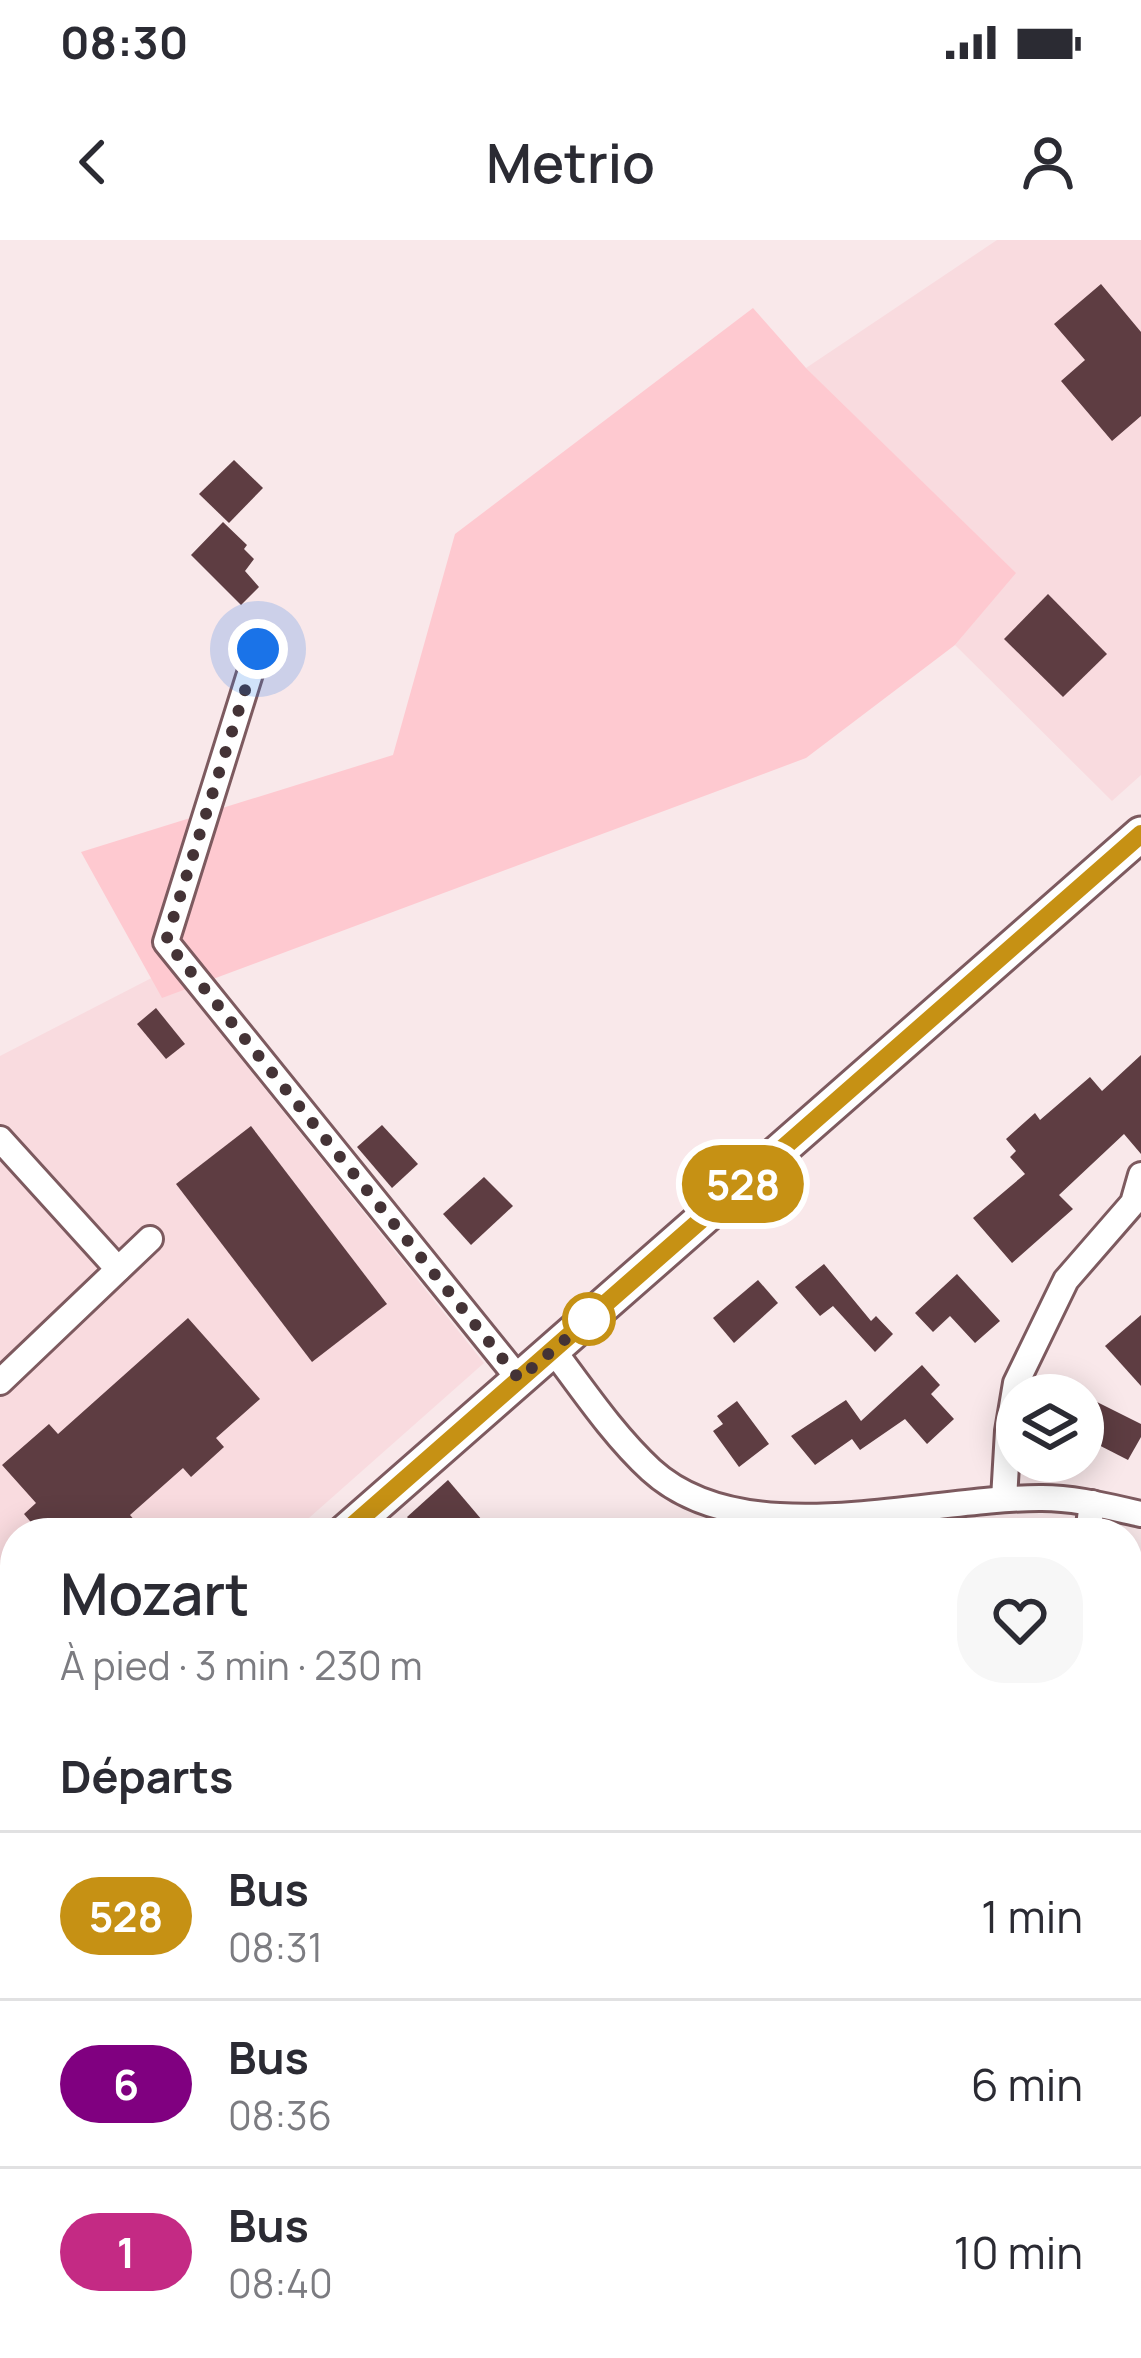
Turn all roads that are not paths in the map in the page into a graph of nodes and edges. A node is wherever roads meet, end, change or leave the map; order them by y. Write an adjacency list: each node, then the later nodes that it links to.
1 (258, 649): 9 (street)
2 (1141, 834): 8 (main road)
3 (0, 1139): 7 (street)
4 (1141, 1174): 5 (street)
5 (1137, 1204): 11 (street)
6 (150, 1239): 7 (street)
7 (118, 1269): 10 (street)
8 (553, 1350): 9 (main road); 15 (street)
9 (519, 1379): 14 (main road)
10 (0, 1382)
11 (1004, 1499): 12 (street); 16 (street)
12 (1092, 1503): 13 (street); 17 (street)
13 (1141, 1514)
14 (361, 1518)
15 (733, 1518)
16 (801, 1518)
17 (1090, 1518)

